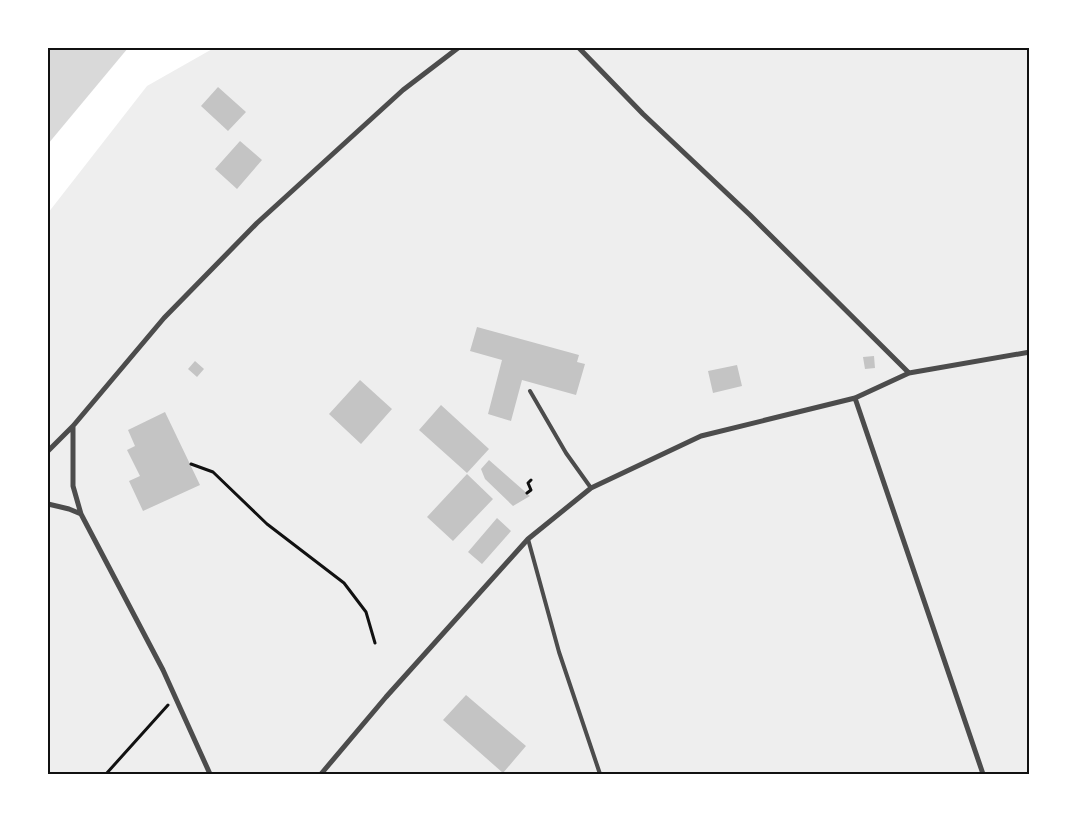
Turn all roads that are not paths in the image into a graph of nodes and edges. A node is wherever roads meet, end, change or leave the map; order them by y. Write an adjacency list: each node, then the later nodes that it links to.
1 (458, 48): 7 (street)
2 (579, 48): 4 (street)
3 (1030, 352): 4 (street)
4 (909, 373): 6 (street)
5 (530, 391): 9 (lane)
6 (855, 398): 9 (street); 16 (street)
7 (73, 426): 8 (street); 11 (street)
8 (48, 451)
9 (591, 488): 12 (street)
10 (48, 504): 11 (street)
11 (81, 514): 13 (street)
12 (528, 539): 14 (street); 15 (lane)
13 (210, 774)
14 (321, 774)
15 (600, 774)
16 (983, 774)

